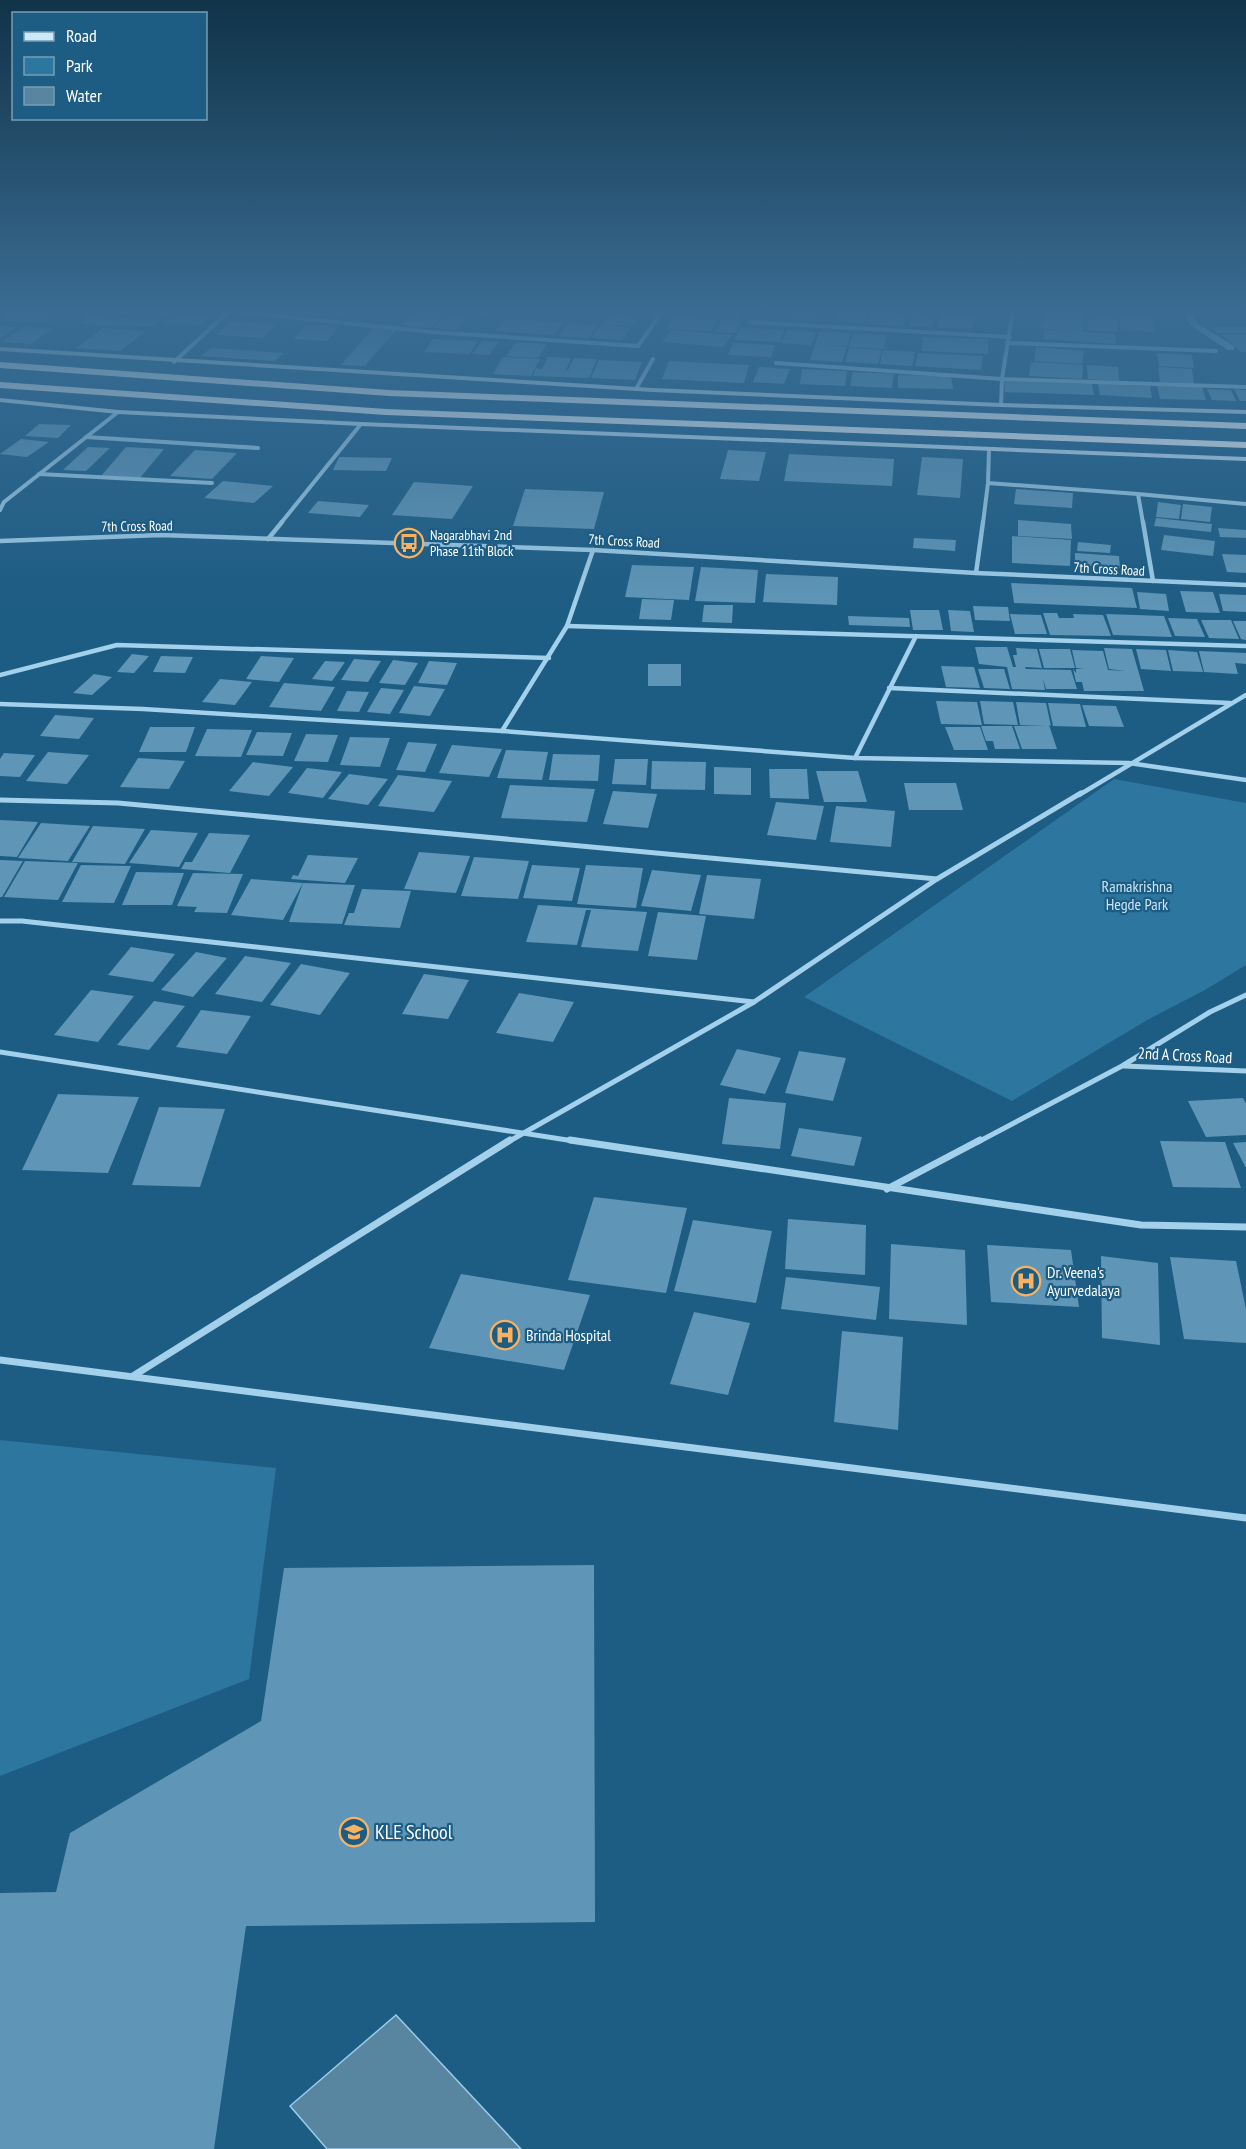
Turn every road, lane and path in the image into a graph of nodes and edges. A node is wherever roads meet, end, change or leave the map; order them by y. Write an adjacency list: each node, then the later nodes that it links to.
1 (93, 409): 5 (street)
2 (345, 409): 10 (highway)
3 (818, 409): 8 (highway)
4 (1151, 409): 6 (street)
5 (118, 412): 7 (street); 9 (street)
6 (1246, 412)
7 (361, 424): 12 (street); 20 (street)
8 (1246, 426)
9 (86, 437): 11 (street); 14 (street)
10 (1246, 445)
11 (258, 448)
12 (989, 449): 13 (street); 16 (street)
13 (1246, 459)
14 (39, 474): 15 (street); 19 (street)
15 (212, 483)
16 (988, 483): 17 (street); 23 (street)
17 (1138, 494): 18 (street); 24 (street)
18 (1246, 504)
19 (0, 510)
20 (268, 539): 21 (street, 7th Cross Road); 22 (street, 7th Cross Road)
21 (0, 541)
22 (593, 550): 23 (street, 7th Cross Road); 26 (street)
23 (976, 573): 24 (street, 7th Cross Road)
24 (1153, 581): 25 (street, 7th Cross Road)
25 (1246, 585)
26 (567, 626): 27 (street); 29 (street)
27 (916, 636): 28 (street); 31 (street)
28 (1246, 646)
29 (549, 658): 30 (street); 35 (street)
30 (0, 675)
31 (889, 688): 33 (street); 36 (street)
32 (1246, 695): 33 (street)
33 (1232, 703): 37 (street)
34 (0, 704): 35 (street)
35 (502, 731): 36 (street)
36 (855, 758): 37 (street)
37 (1129, 764): 38 (street); 40 (street)
38 (1246, 780)
39 (0, 800): 40 (street)
40 (937, 879): 43 (street)
41 (0, 921): 43 (street)
42 (1246, 995): 45 (street)
43 (754, 1002): 47 (street)
44 (0, 1052): 47 (street)
45 (1122, 1066): 46 (street, 2nd A Cross Road); 48 (street)
46 (1246, 1071)
47 (525, 1131): 48 (street); 51 (street)
48 (886, 1189): 49 (street)
49 (1246, 1227)
50 (0, 1360): 51 (street)
51 (133, 1376): 52 (street)
52 (1246, 1518)

